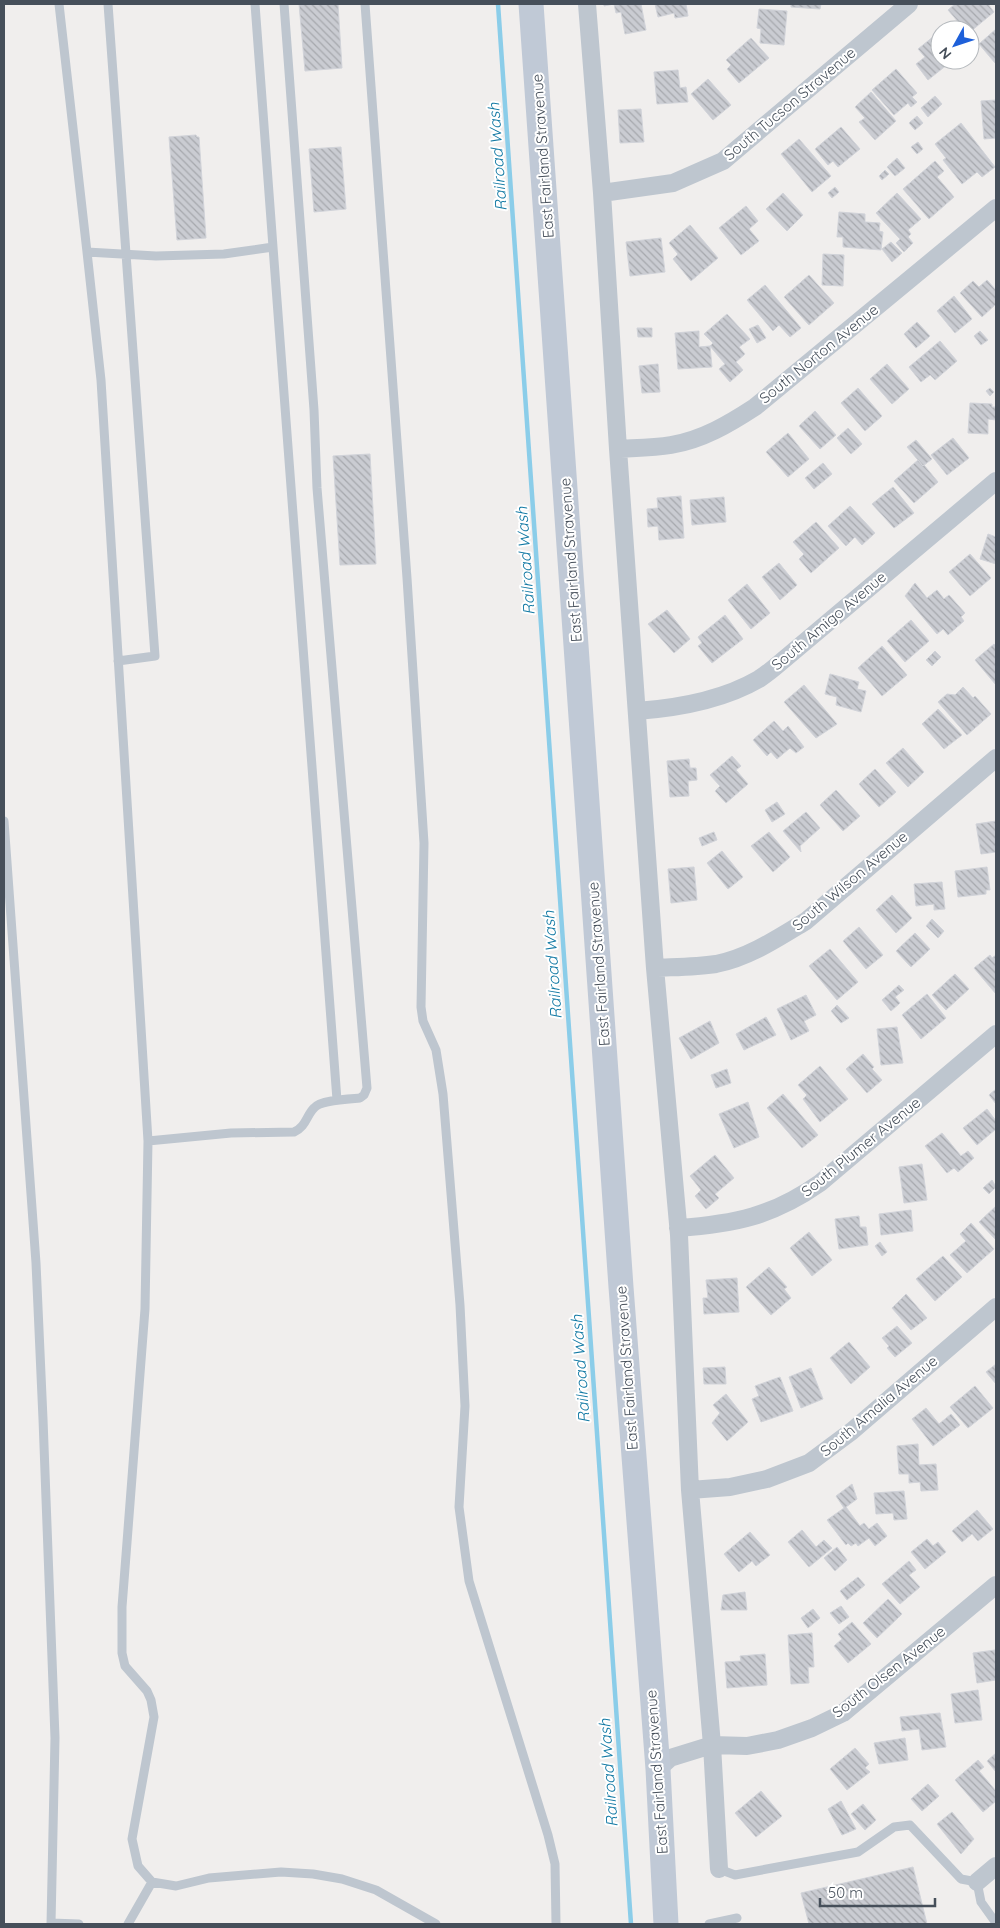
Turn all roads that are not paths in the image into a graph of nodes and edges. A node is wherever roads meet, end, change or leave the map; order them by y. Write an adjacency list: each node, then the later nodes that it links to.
1 (59, 4): 12 (lane)
2 (108, 4): 13 (lane)
3 (255, 4): 11 (lane)
4 (284, 4): 22 (lane)
5 (365, 4): 40 (lane)
6 (532, 4): 29 (street, East Fairland Stravenue)
7 (587, 4): 9 (street)
8 (909, 4): 9 (street, South Tucson Stravenue)
9 (602, 192): 14 (street)
10 (996, 208): 14 (street, South Norton Avenue)
11 (273, 247): 13 (lane); 22 (lane)
12 (87, 252): 13 (lane); 16 (lane)
13 (126, 254): 16 (lane)
14 (618, 449): 17 (street)
15 (996, 481): 17 (street, South Amigo Avenue)
16 (118, 660): 23 (lane)
17 (636, 711): 20 (street)
18 (996, 758): 20 (street, South Wilson Avenue)
19 (4, 821): 36 (lane)
20 (655, 968): 24 (street)
21 (996, 1034): 24 (street, South Plumer Avenue)
22 (337, 1100): 23 (lane)
23 (148, 1141): 32 (lane)
24 (678, 1228): 26 (street)
25 (996, 1307): 26 (street, South Amalia Avenue)
26 (690, 1490): 28 (street)
27 (996, 1585): 28 (street, South Olsen Avenue)
28 (712, 1745): 29 (street, South Olsen Avenue); 31 (street)
29 (658, 1769): 41 (street, East Fairland Stravenue)
30 (996, 1866): 33 (street)
31 (719, 1869): 33 (lane)
32 (152, 1882): 38 (lane); 39 (lane)
33 (977, 1882): 35 (lane)
34 (737, 1918): 42 (lane)
35 (996, 1923)
36 (51, 1924): 37 (lane)
37 (79, 1924)
38 (128, 1924)
39 (436, 1924)
40 (556, 1924)
41 (666, 1924)
42 (709, 1924)

